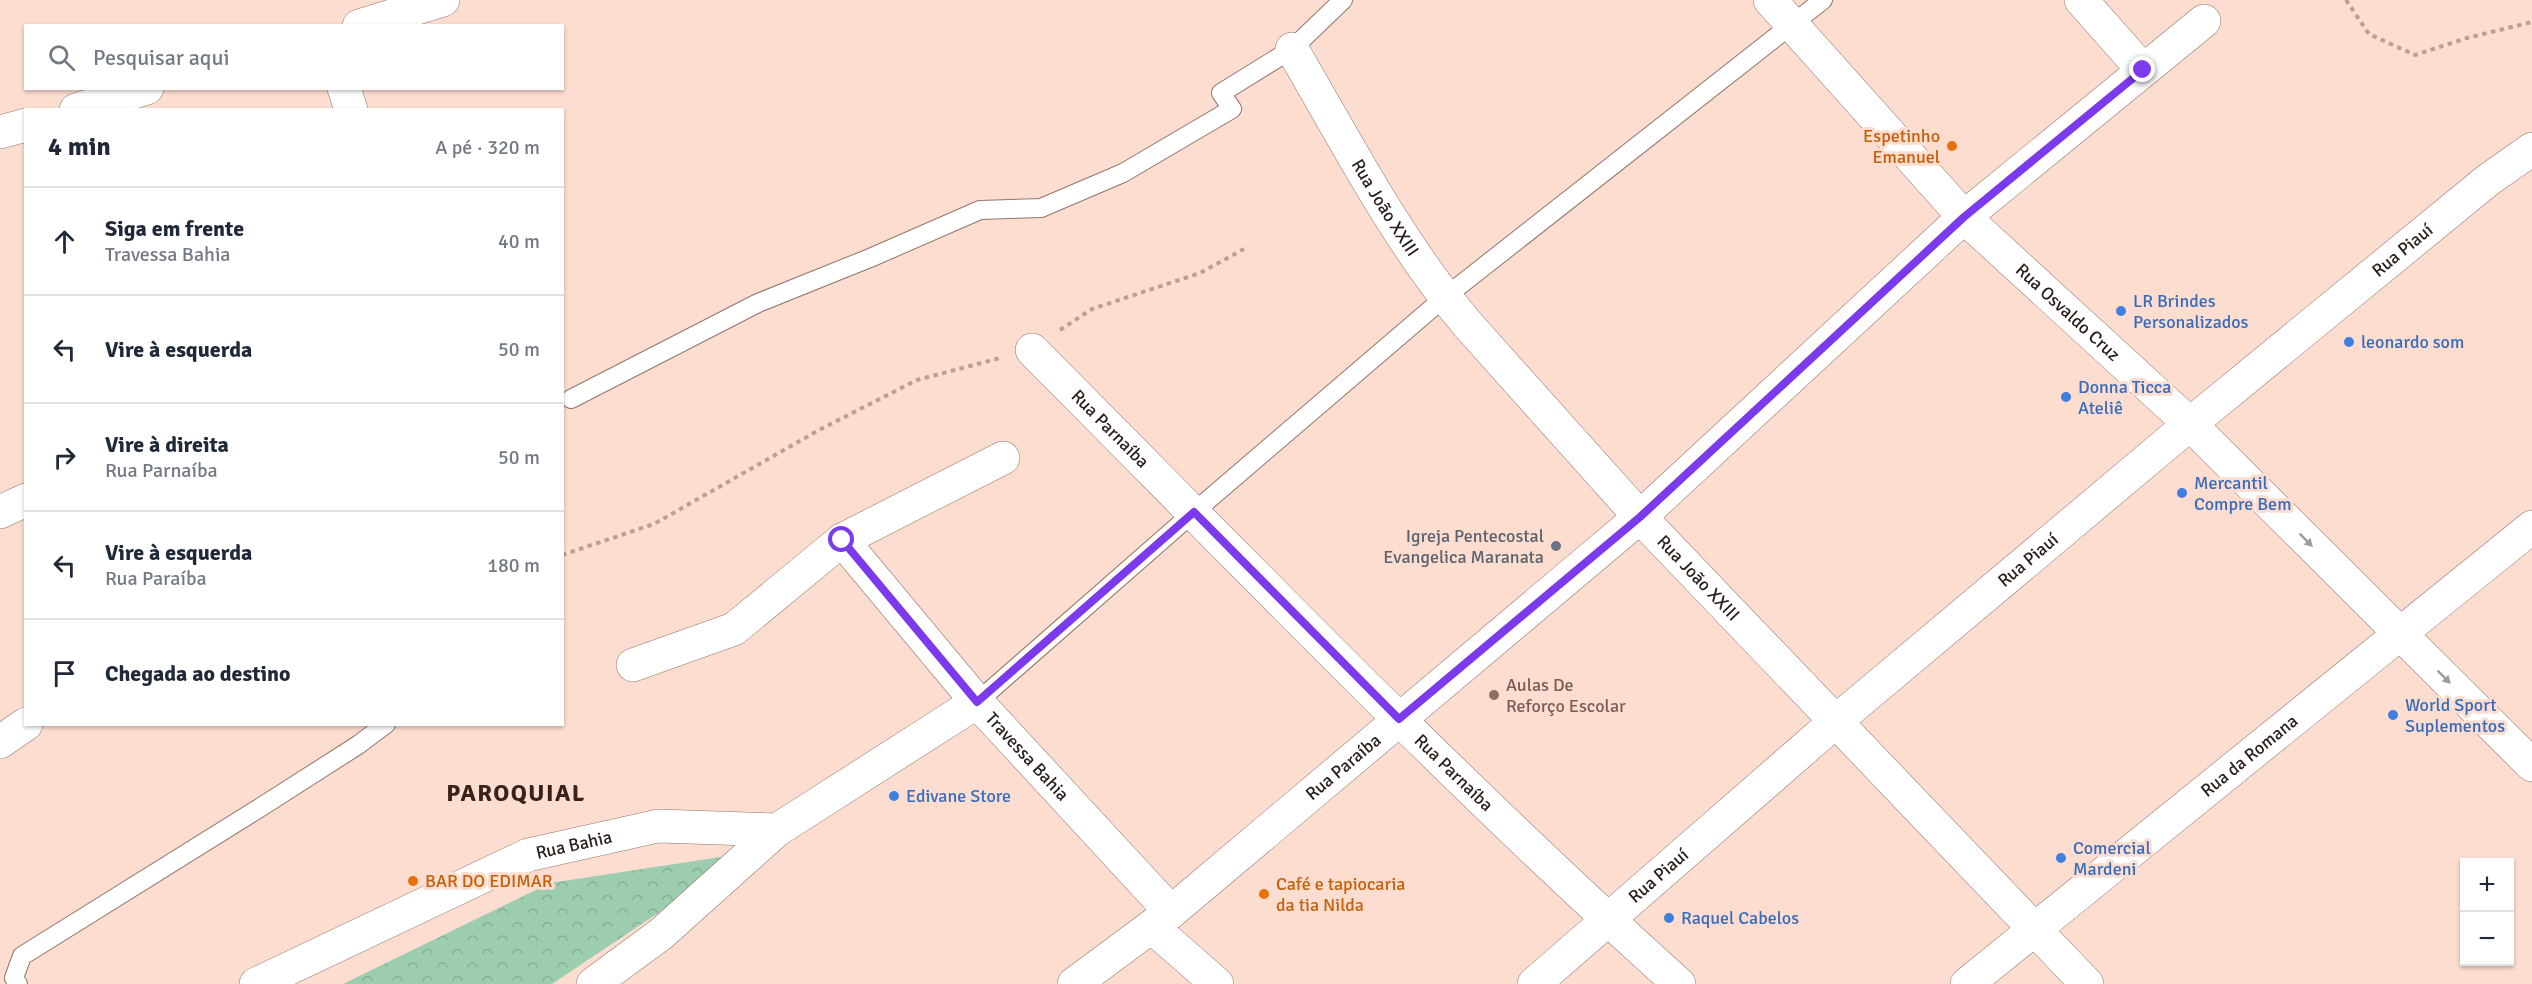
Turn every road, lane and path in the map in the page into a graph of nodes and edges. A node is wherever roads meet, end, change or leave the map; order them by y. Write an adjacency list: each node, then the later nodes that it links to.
1 (443, 0): 9 (street)
2 (1343, 0): 11 (lane)
3 (1770, 0): 10 (street, Rua Osvaldo Cruz)
4 (1823, 0): 10 (lane)
5 (2081, 0): 12 (street)
6 (2346, 0): 8 (path)
7 (2204, 21): 12 (street, Rua Paraíba)
8 (2532, 22)
9 (365, 24)
10 (1793, 25): 20 (street, Rua Osvaldo Cruz); 22 (lane)
11 (1292, 50): 22 (street, Rua João XXIII); 24 (lane)
12 (2143, 70): 20 (street, Rua Paraíba)
13 (141, 90): 15 (street)
14 (345, 90): 16 (street)
15 (82, 108)
16 (350, 108)
17 (24, 125): 18 (street)
18 (0, 132)
19 (2532, 148): 25 (street, Rua Piauí)
20 (1964, 217): 25 (street, Rua Osvaldo Cruz); 30 (street, Rua Paraíba)
21 (1244, 249): 23 (path)
22 (1445, 297): 29 (lane); 30 (street, Rua João XXIII)
23 (1032, 350): 29 (street, Rua Parnaíba); 33 (path)
24 (571, 399)
25 (2190, 424): 34 (street, Rua Osvaldo Cruz, one-way to 34); 38 (street, Rua Piauí)
26 (1003, 458): 32 (street)
27 (24, 501): 28 (street)
28 (0, 512)
29 (1194, 512): 36 (lane); 37 (street, Rua Parnaíba)
30 (1640, 517): 37 (street, Rua Paraíba); 38 (street, Rua João XXIII)
31 (2532, 527): 34 (street, Rua da Romana)
32 (842, 540): 35 (street); 36 (street, Travessa Bahia)
33 (564, 554)
34 (2401, 634): 42 (street, Rua Osvaldo Cruz, one-way to 42); 46 (street, Rua da Romana)
35 (633, 665)
36 (977, 702): 43 (street); 44 (street, Travessa Bahia)
37 (1399, 719): 44 (street, Rua Paraíba); 45 (street, Rua Parnaíba)
38 (1835, 722): 45 (street, Rua Piauí); 46 (street, Rua João XXIII)
39 (24, 724): 41 (street)
40 (383, 726): 47 (lane)
41 (0, 742)
42 (2532, 765)
43 (777, 830): 48 (street, Rua Bahia); 49 (street)
44 (1161, 919): 50 (street, Rua Paraíba); 51 (street, Travessa Bahia)
45 (1608, 920): 52 (street, Rua Piauí); 53 (street, Rua Parnaíba)
46 (2035, 930): 54 (street, Rua da Romana); 55 (street, Rua João XXIII)
47 (18, 984)
48 (256, 984)
49 (593, 984)
50 (1074, 984)
51 (1216, 984)
52 (1534, 984)
53 (1679, 984)
54 (1967, 984)
55 (2087, 984)

